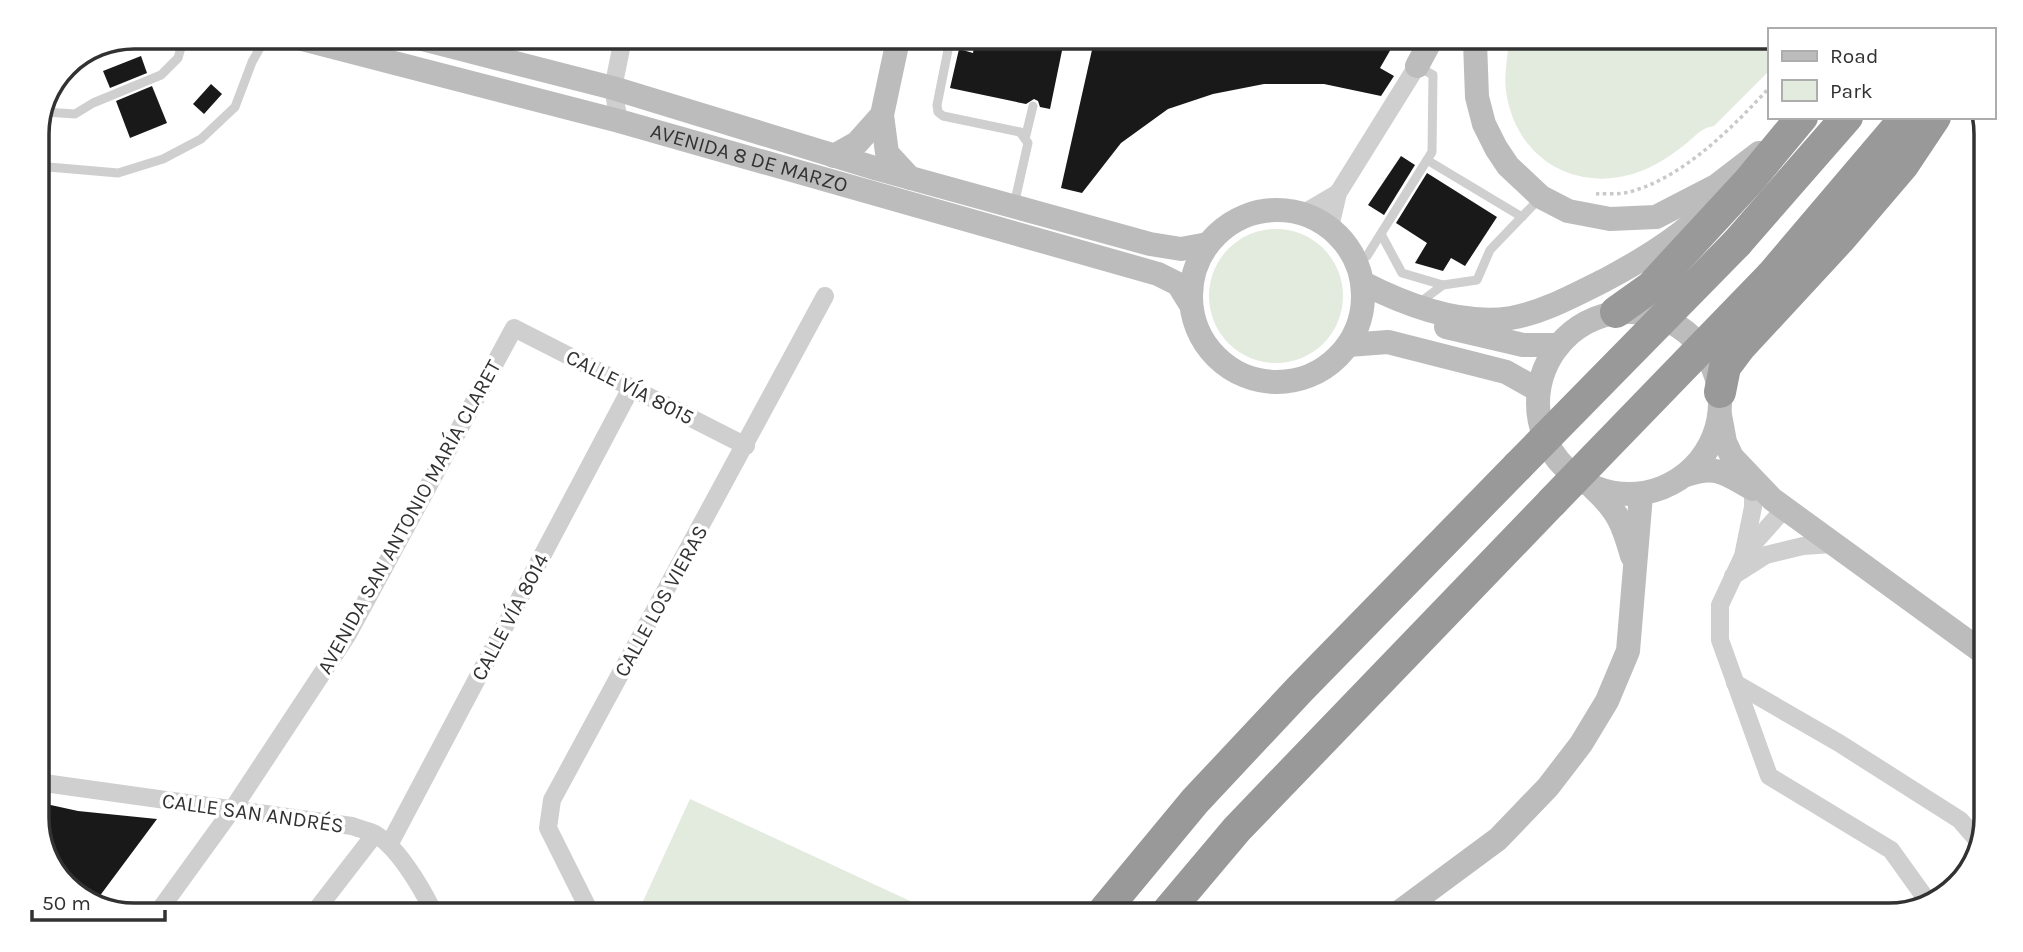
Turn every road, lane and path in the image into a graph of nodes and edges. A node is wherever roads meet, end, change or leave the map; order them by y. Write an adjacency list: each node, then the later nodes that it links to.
1 (181, 49): 14 (lane)
2 (259, 49): 26 (lane)
3 (340, 49): 21 (street, AVENIDA 8 DE MARZO)
4 (461, 49): 11 (street, AVENIDA 8 DE MARZO)
5 (621, 49): 11 (street)
6 (896, 49): 15 (street)
7 (948, 49): 22 (lane)
8 (1426, 49): 10 (street)
9 (1475, 49): 30 (street)
10 (1417, 65): 25 (lane); 28 (street)
11 (613, 88): 21 (street); 24 (street, AVENIDA 8 DE MARZO)
12 (1768, 89): 29 (path)
13 (1033, 106): 22 (lane)
14 (52, 113)
15 (882, 115): 24 (street); 27 (street)
16 (1788, 119): 23 (street)
17 (1800, 119): 42 (highway)
18 (1845, 119): 69 (highway, bridge)
19 (1904, 119): 70 (highway, bridge)
20 (1934, 119): 48 (highway)
21 (619, 121): 40 (street, AVENIDA 8 DE MARZO)
22 (1026, 139): 31 (lane)
23 (1759, 153): 30 (street); 41 (street)
24 (834, 156): 27 (street, AVENIDA 8 DE MARZO)
25 (1427, 160): 33 (lane); 35 (lane)
26 (49, 167)
27 (910, 178): 31 (street, AVENIDA 8 DE MARZO)
28 (1338, 193): 32 (street); 34 (street)
29 (1591, 194)
30 (1541, 197): 33 (lane)
31 (1014, 206): 36 (street, AVENIDA 8 DE MARZO)
32 (1304, 213): 34 (street); 36 (street)
33 (1522, 217): 38 (lane)
34 (1331, 227): 37 (street)
35 (1381, 234): 37 (lane); 38 (lane)
36 (1208, 244): 40 (street)
37 (1361, 279): 41 (street); 44 (street); 45 (street)
38 (1443, 285): 41 (lane)
39 (825, 296): 49 (street, CALLE LOS VIERAS)
40 (1191, 305): 44 (street)
41 (1414, 306)
42 (1616, 313): 45 (street); 48 (street)
43 (513, 328): 46 (street, CALLE VÍA 8015); 61 (street, AVENIDA SAN ANTONIO MARÍA CLARET)
44 (1348, 345): 47 (street)
45 (1559, 345): 47 (street)
46 (631, 388): 49 (street, CALLE VÍA 8015); 63 (street, CALLE VÍA 8014)
47 (1538, 390): 51 (street)
48 (1720, 404): 50 (street); 53 (street)
49 (746, 446): 68 (street, CALLE LOS VIERAS)
50 (1686, 475): 52 (street); 53 (street)
51 (1593, 488): 52 (street); 56 (street)
52 (1641, 495): 56 (street)
53 (1770, 498): 54 (street); 55 (street); 55 (street)
54 (1833, 544): 57 (street); 58 (street)
55 (1742, 556): 57 (street)
56 (1634, 564): 71 (street)
57 (1733, 576): 59 (street)
58 (1974, 647)
59 (1735, 683): 62 (street); 64 (street)
60 (49, 784): 61 (street, CALLE SAN ANDRÉS)
61 (232, 810): 63 (street, CALLE SAN ANDRÉS); 65 (street, AVENIDA SAN ANTONIO MARÍA CLARET)
62 (1972, 834)
63 (382, 840): 66 (street, CALLE VÍA 8014); 67 (street)
64 (1923, 895)
65 (165, 903)
66 (323, 903)
67 (429, 903)
68 (586, 903)
69 (1110, 903)
70 (1175, 903)
71 (1412, 903)

